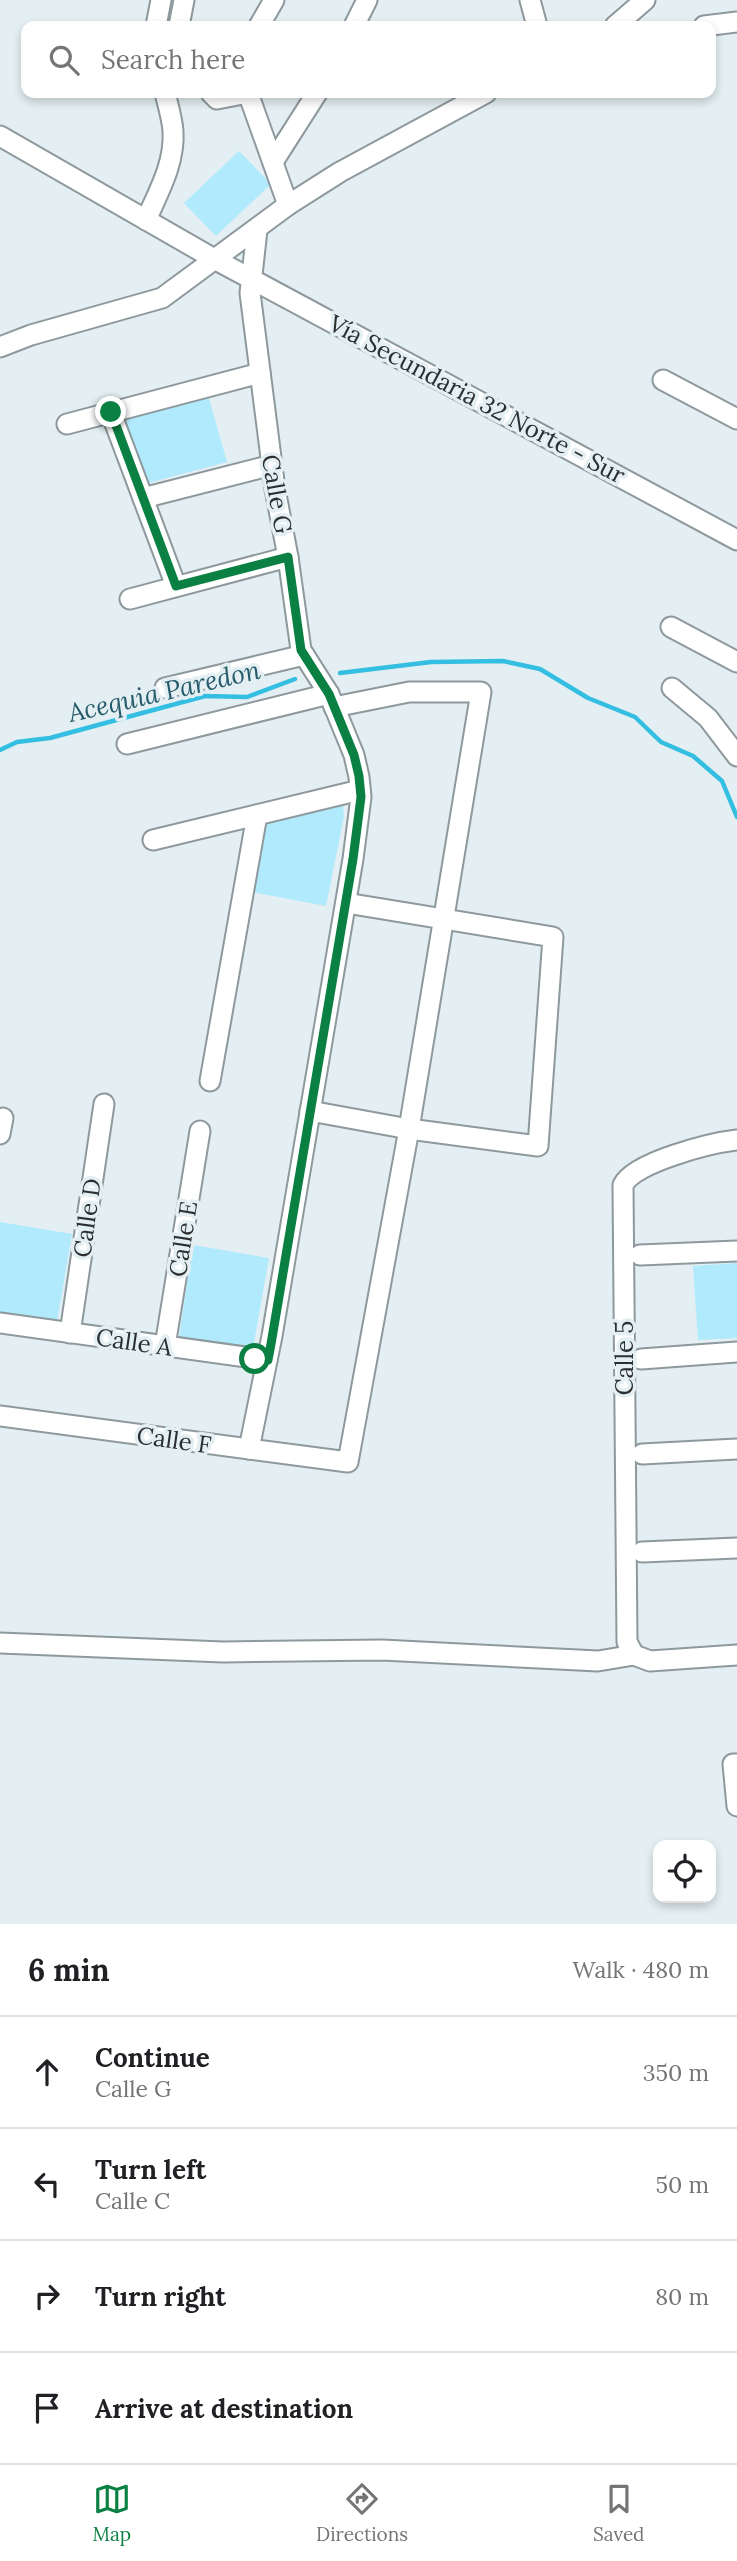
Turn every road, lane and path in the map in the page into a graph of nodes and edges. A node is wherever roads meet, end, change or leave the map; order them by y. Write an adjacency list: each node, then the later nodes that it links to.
1 (161, 0): 7 (street)
2 (184, 0): 8 (street)
3 (274, 0): 9 (street)
4 (367, 0): 10 (street)
5 (530, 0): 11 (street)
6 (645, 0): 12 (street)
7 (157, 21)
8 (180, 21)
9 (262, 21)
10 (356, 21)
11 (536, 21)
12 (621, 21)
13 (737, 22): 14 (street)
14 (716, 25)
15 (166, 98): 22 (street)
16 (250, 98): 20 (street)
17 (314, 98): 20 (street)
18 (477, 98): 21 (street)
19 (0, 136): 22 (street, Vía Secundaria 32 Norte - Sur)
20 (273, 162): 21 (street)
21 (288, 205): 23 (street)
22 (146, 220): 24 (street, Vía Secundaria 32 Norte - Sur)
23 (257, 230): 24 (street); 25 (street, Calle G)
24 (216, 260): 25 (street, Vía Secundaria 32 Norte - Sur); 26 (street)
25 (251, 278): 27 (street, Calle G); 34 (street, Vía Secundaria 32 Norte - Sur)
26 (0, 347)
27 (260, 373): 29 (street); 32 (street, Calle G)
28 (663, 380): 30 (street)
29 (111, 412): 31 (street); 33 (street)
30 (737, 419)
31 (67, 424)
32 (272, 465): 33 (street); 35 (street, Calle G)
33 (143, 498): 36 (street)
34 (737, 540)
35 (288, 557): 36 (street); 39 (street, Calle G)
36 (176, 586): 37 (street)
37 (130, 599)
38 (671, 627): 40 (street)
39 (304, 655): 41 (street); 43 (street, Calle G)
40 (737, 662)
41 (165, 688)
42 (672, 688): 45 (street)
43 (332, 700): 44 (street); 46 (street, Calle G); 50 (street)
44 (127, 744)
45 (737, 756)
46 (360, 790): 47 (street); 49 (street, Calle G)
47 (257, 815): 48 (street); 51 (street)
48 (153, 840)
49 (346, 903): 50 (street); 53 (street, Calle G)
50 (442, 919): 54 (street); 54 (street)
51 (210, 1081)
52 (104, 1104): 60 (street, Calle D)
53 (310, 1111): 54 (street); 64 (street, Calle G)
54 (410, 1129): 66 (street, Calle F)
55 (200, 1131): 61 (street, Calle E)
56 (737, 1140): 72 (street, Calle 5)
57 (737, 1251): 58 (street)
58 (640, 1255)
59 (0, 1323): 60 (street, Calle A)
60 (70, 1333): 61 (street, Calle A)
61 (165, 1346): 64 (street, Calle A)
62 (737, 1352): 63 (street)
63 (641, 1359)
64 (268, 1360): 66 (street, Calle G)
65 (0, 1416): 66 (street, Calle F)
66 (249, 1449)
67 (737, 1449): 68 (street)
68 (642, 1454)
69 (737, 1548): 70 (street)
70 (642, 1552)
71 (0, 1643): 72 (street)
72 (634, 1655): 73 (street)
73 (737, 1655)
74 (737, 1764): 75 (street)
75 (737, 1806)

